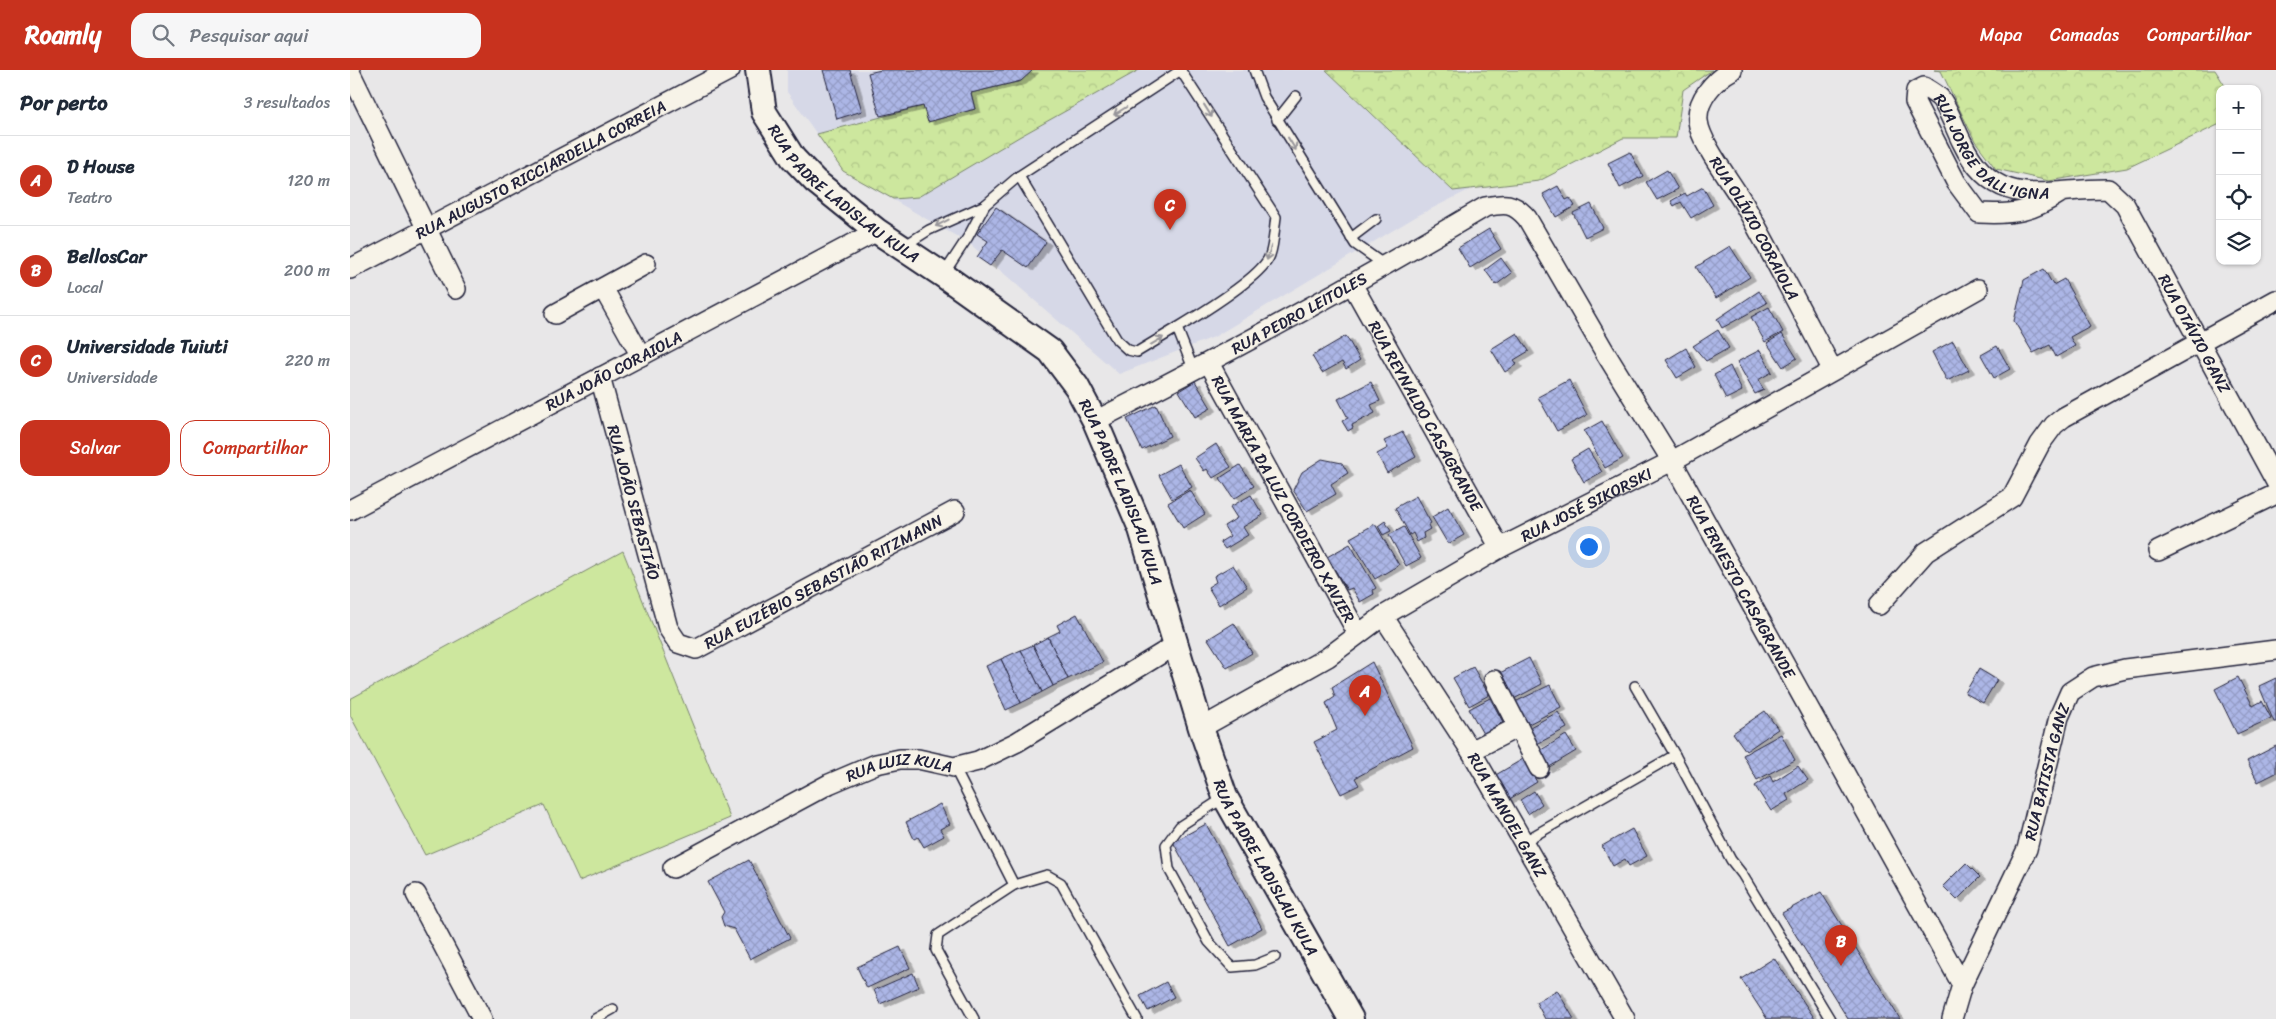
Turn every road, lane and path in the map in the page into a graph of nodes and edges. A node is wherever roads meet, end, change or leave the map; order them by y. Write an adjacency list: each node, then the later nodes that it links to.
1 (730, 70): 15 (street, RUA AUGUSTO RICCIARDELLA CORREIA)
2 (758, 70): 16 (street, RUA PADRE LADISLAU KULA)
3 (1181, 70): 9 (lane, one-way to 9); 29 (lane, one-way to 29)
4 (1254, 70): 8 (lane)
5 (1732, 70): 33 (street, RUA OLÍVIO CORAIOLA)
6 (350, 72): 15 (street)
7 (1296, 96): 8 (lane)
8 (1277, 120): 17 (lane, one-way to 17)
9 (1018, 176): 12 (lane); 29 (lane, one-way to 29)
10 (2108, 189): 11 (street, RUA JORGE DALL'IGNA); 30 (street, RUA OTÁVIO GANZ)
11 (2060, 193): 11 (street, RUA JORGE DALL'IGNA)
12 (985, 204): 18 (lane, one-way to 18); 22 (lane)
13 (1502, 204): 20 (street, RUA PEDRO LEITOLES); 36 (street, RUA ERNESTO CASAGRANDE)
14 (1376, 219): 17 (lane)
15 (426, 230): 21 (street, RUA AUGUSTO RICCIARDELLA CORREIA); 25 (street)
16 (877, 231): 18 (street, RUA PADRE LADISLAU KULA); 31 (street, RUA JOÃO CORAIOLA)
17 (1352, 238): 20 (lane)
18 (902, 248): 22 (street, RUA PADRE LADISLAU KULA)
19 (646, 264): 24 (street)
20 (1386, 266): 23 (street, RUA PEDRO LEITOLES)
21 (350, 269)
22 (943, 275): 35 (street, RUA PADRE LADISLAU KULA)
23 (1352, 284): 32 (street, RUA PEDRO LEITOLES); 41 (street, RUA REYNALDO CASAGRANDE)
24 (603, 288): 28 (street); 31 (street)
25 (456, 289)
26 (1978, 289): 33 (street, RUA JOSÉ SIKORSKI)
27 (2276, 300): 30 (street)
28 (555, 314)
29 (1177, 328): 32 (lane)
30 (2201, 342): 37 (street, RUA OTÁVIO GANZ); 43 (street)
31 (640, 356): 34 (street, RUA JOÃO CORAIOLA)
32 (1202, 367): 35 (street, RUA PEDRO LEITOLES); 46 (street, RUA MARIA DA LUZ CORDEIRO XAVIER)
33 (1832, 369): 36 (street, RUA JOSÉ SIKORSKI)
34 (600, 377): 39 (street, RUA JOÃO CORAIOLA); 45 (street, RUA JOÃO SEBASTIÃO)
35 (1095, 421): 47 (street, RUA PADRE LADISLAU KULA)
36 (1672, 461): 41 (street, RUA JOSÉ SIKORSKI); 63 (street, RUA ERNESTO CASAGRANDE)
37 (2276, 482)
38 (2276, 494): 42 (street)
39 (350, 510)
40 (955, 511): 45 (street, RUA EUZÉBIO SEBASTIÃO RITZMANN)
41 (1500, 548): 44 (street, RUA JOSÉ SIKORSKI)
42 (2158, 551)
43 (1878, 604)
44 (1383, 616): 46 (street, RUA JOSÉ SIKORSKI); 53 (street, RUA MANOEL GANZ)
45 (668, 628)
46 (1358, 634): 52 (street, RUA JOSÉ SIKORSKI)
47 (1177, 644): 52 (street, RUA PADRE LADISLAU KULA); 55 (street, RUA LUIZ KULA)
48 (2276, 650): 63 (street, RUA BATISTA GANZ)
49 (1494, 680): 51 (street)
50 (1635, 686): 54 (lane)
51 (1518, 727): 53 (street); 56 (street)
52 (1201, 728): 57 (street, RUA PADRE LADISLAU KULA)
53 (1471, 751): 58 (street, RUA MANOEL GANZ)
54 (1675, 755): 58 (lane); 71 (lane)
55 (954, 767): 59 (street, RUA LUIZ KULA); 60 (lane)
56 (1539, 768)
57 (1225, 797): 62 (lane); 69 (street, RUA PADRE LADISLAU KULA)
58 (1523, 842): 70 (street, RUA MANOEL GANZ)
59 (673, 868)
60 (1014, 886): 67 (lane); 68 (lane)
61 (416, 894): 65 (street)
62 (1275, 957)
63 (1962, 985): 72 (street, RUA BATISTA GANZ)
64 (612, 1009): 66 (lane)
65 (482, 1019)
66 (595, 1019)
67 (974, 1019)
68 (1137, 1019)
69 (1351, 1019)
70 (1625, 1019)
71 (1830, 1019)
72 (1952, 1019)

